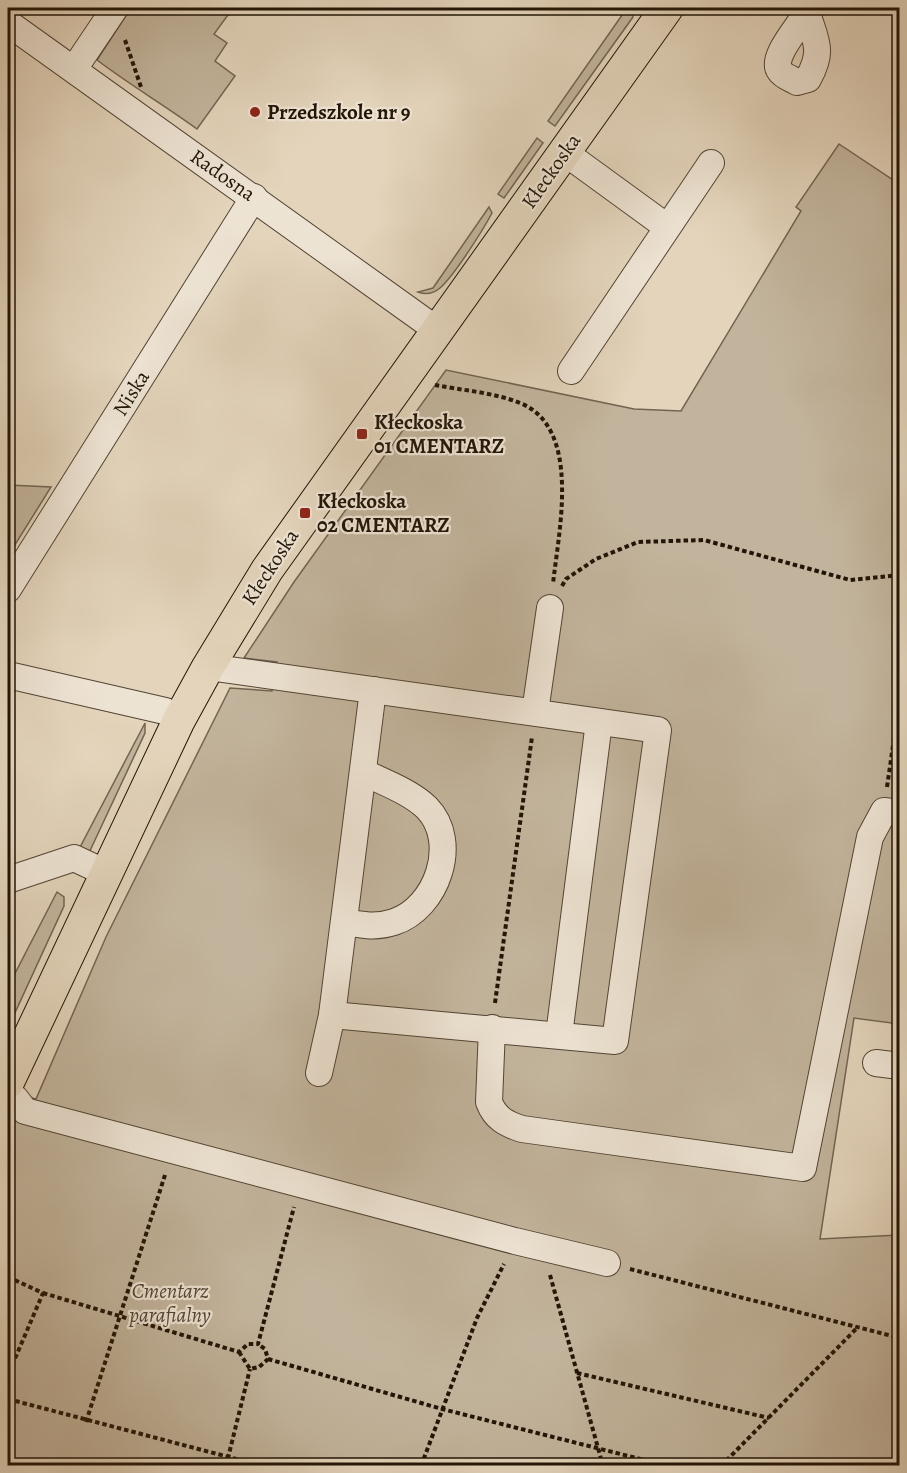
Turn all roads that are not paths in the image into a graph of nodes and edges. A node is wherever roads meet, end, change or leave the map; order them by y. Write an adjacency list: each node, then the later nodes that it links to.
1 (667, 8): 5 (main road, Kłeckoska)
2 (118, 19): 4 (street)
3 (8, 23): 4 (street, Radosna)
4 (74, 69): 7 (street, Radosna)
5 (564, 152): 8 (street); 9 (main road, Kłeckoska)
6 (711, 163): 8 (street)
7 (254, 197): 9 (street, Radosna); 11 (street, Niska)
8 (668, 227): 10 (street)
9 (437, 330): 13 (main road, Kłeckoska)
10 (571, 371)
11 (8, 589)
12 (550, 608): 17 (street)
13 (208, 667): 15 (street); 21 (main road, Kłeckoska)
14 (8, 675): 16 (street)
15 (373, 690): 17 (street); 19 (street)
16 (165, 711)
17 (535, 712): 18 (street)
18 (599, 722): 26 (street); 26 (street)
19 (363, 772): 23 (street); 23 (street)
20 (892, 812): 25 (street)
21 (106, 873): 22 (street); 28 (main road, Kłeckoska)
22 (8, 880)
23 (344, 922): 24 (street)
24 (332, 1015): 25 (street); 27 (street)
25 (492, 1028): 26 (street)
26 (559, 1035)
27 (319, 1072)
28 (8, 1082)
29 (8, 1096): 30 (street)
30 (607, 1263)

